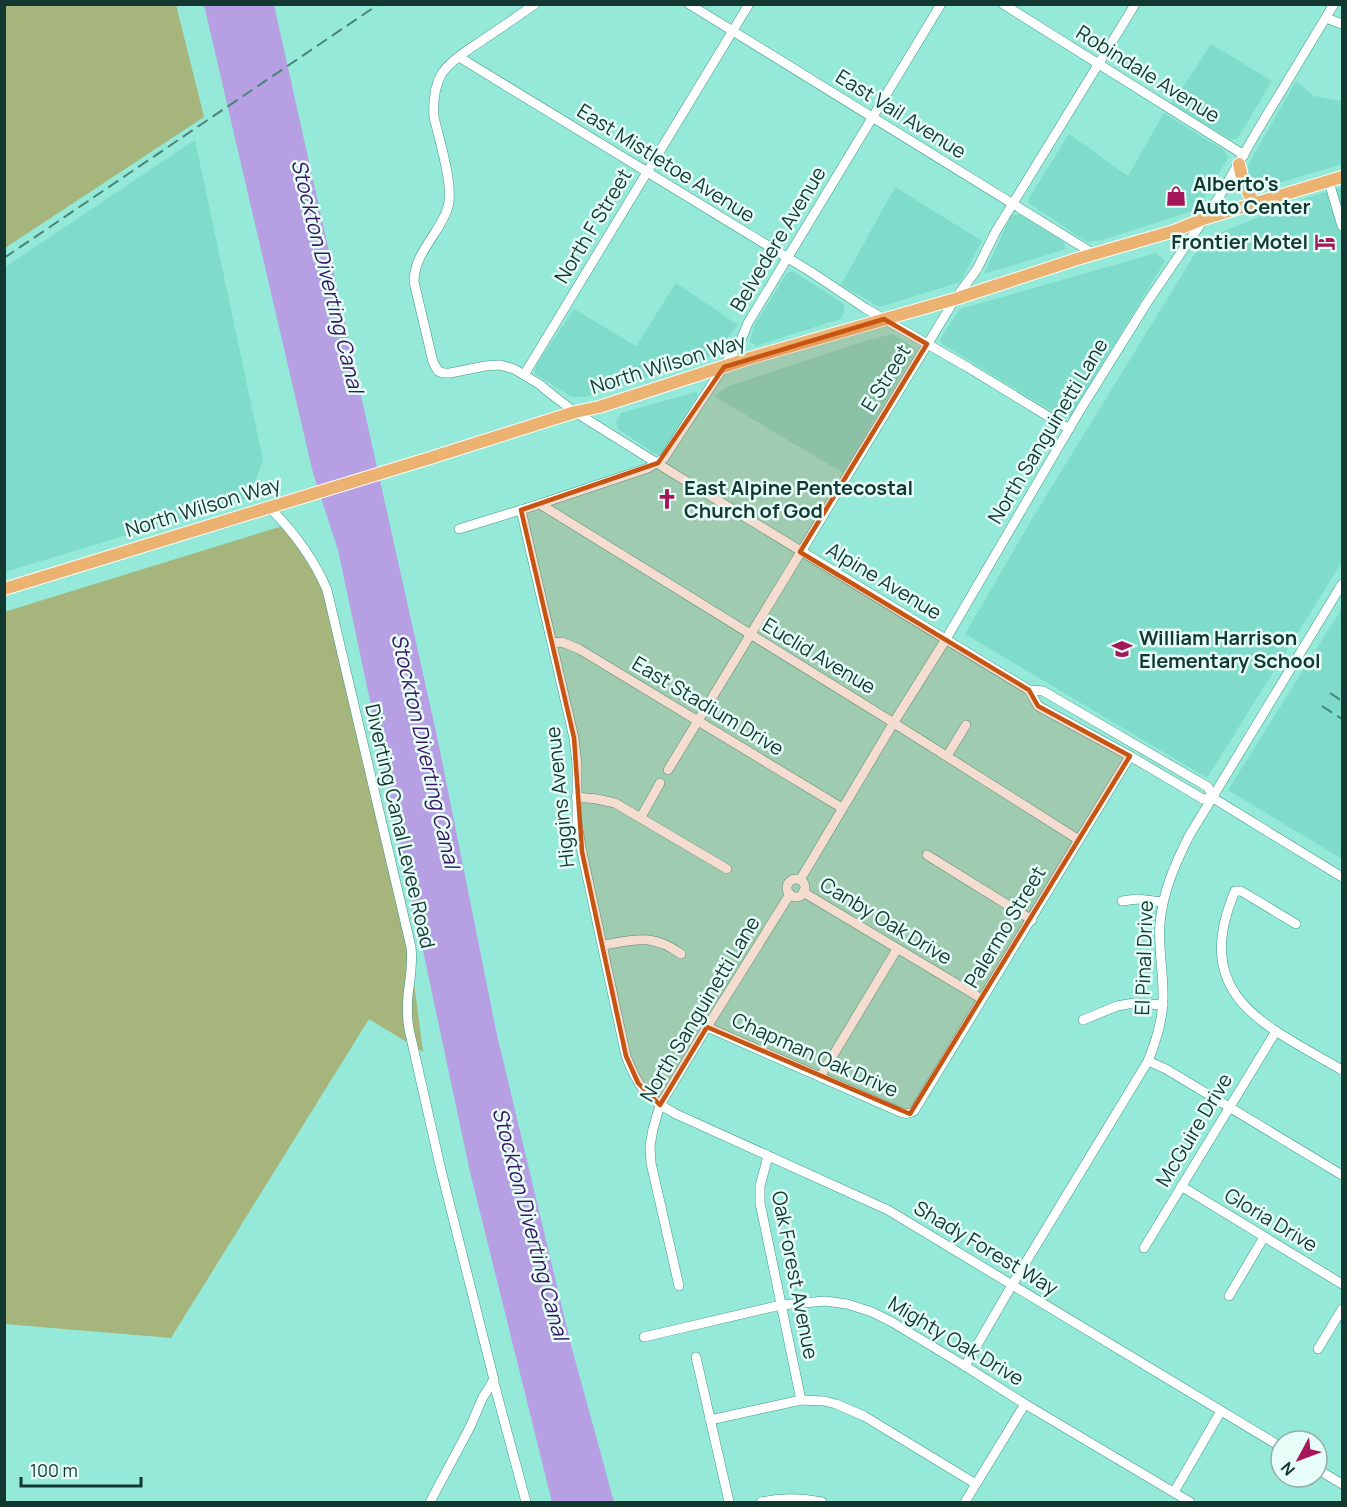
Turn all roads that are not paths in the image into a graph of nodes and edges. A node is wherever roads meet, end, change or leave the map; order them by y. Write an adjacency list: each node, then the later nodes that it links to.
1 (535, 4): 11 (street)
2 (689, 4): 10 (street, East Vail Avenue)
3 (749, 4): 10 (street, North F Street)
4 (941, 4): 13 (street, Belvedere Avenue)
5 (1003, 4): 12 (street, Robindale Avenue)
6 (1334, 4): 8 (street, North Sanguinetti Lane)
7 (1134, 6): 12 (street, E Street)
8 (1326, 18): 9 (street); 14 (street, North Sanguinetti Lane)
9 (1342, 24)
10 (732, 31): 13 (street, East Vail Avenue); 15 (street, North F Street)
11 (459, 57): 15 (street, East Mistletoe Avenue); 28 (street, Alpine Avenue)
12 (1098, 63): 14 (street, Robindale Avenue); 18 (street, E Street)
13 (873, 118): 18 (street, East Vail Avenue); 23 (street, Belvedere Avenue)
14 (1241, 160): 19 (main road); 20 (street, North Sanguinetti Lane)
15 (647, 173): 23 (street, East Mistletoe Avenue); 28 (street, North F Street)
16 (1342, 177): 17 (main road, North Wilson Way)
17 (1329, 182): 19 (main road, North Wilson Way); 21 (street)
18 (1013, 204): 22 (street, East Vail Avenue); 24 (street, E Street)
19 (1254, 204): 20 (main road, North Wilson Way)
20 (1203, 219): 22 (main road, North Wilson Way); 30 (street, North Sanguinetti Lane)
21 (1342, 226)
22 (1094, 254): 24 (main road, North Wilson Way)
23 (788, 258): 25 (street, East Mistletoe Avenue); 27 (street, Belvedere Avenue)
24 (955, 299): 25 (main road, North Wilson Way); 26 (street, E Street)
25 (884, 319): 26 (street, East Mistletoe Avenue); 27 (main road, North Wilson Way)
26 (927, 345): 30 (street, East Mistletoe Avenue); 36 (street, E Street)
27 (724, 367): 29 (main road, North Wilson Way); 31 (street, Belvedere Avenue)
28 (524, 375): 29 (street, Alpine Avenue)
29 (576, 412): 31 (street, Alpine Avenue); 33 (main road, North Wilson Way)
30 (1069, 429): 40 (street, North Sanguinetti Lane)
31 (657, 463): 32 (street, Belvedere Avenue); 36 (street, Alpine Avenue)
32 (540, 504): 34 (street, Belvedere Avenue); 39 (street, Euclid Avenue)
33 (269, 507): 38 (main road, North Wilson Way); 94 (street, Diverting Canal Levee Road)
34 (521, 510): 35 (street, Belvedere Avenue); 41 (street, Higgins Avenue)
35 (459, 529)
36 (800, 552): 39 (street, E Street); 40 (street, Alpine Avenue)
37 (1342, 584): 51 (street, El Pinal Drive)
38 (4, 588)
39 (750, 635): 43 (street, E Street); 44 (street, Euclid Avenue)
40 (946, 639): 42 (street, Alpine Avenue); 44 (street, North Sanguinetti Lane)
41 (552, 643): 43 (street, East Stadium Drive); 50 (street, Higgins Avenue)
42 (1029, 690): 47 (street, Alpine Avenue); 51 (street, Alpine Avenue)
43 (698, 722): 48 (street, E Street); 52 (street, East Stadium Drive)
44 (894, 722): 46 (street, Euclid Avenue); 52 (street, North Sanguinetti Lane)
45 (966, 724): 46 (street)
46 (947, 756): 54 (street, Euclid Avenue)
47 (1130, 756): 51 (street, Alpine Avenue); 54 (street, Palermo Street)
48 (668, 770)
49 (660, 783): 53 (street)
50 (576, 797): 53 (street); 65 (street, Higgins Avenue)
51 (1213, 798): 57 (street, Alpine Avenue); 62 (street, El Pinal Drive)
52 (842, 808): 58 (street, North Sanguinetti Lane)
53 (641, 817): 56 (street)
54 (1079, 840): 63 (street, Palermo Street)
55 (927, 855): 63 (street)
56 (727, 870)
57 (1342, 877)
58 (800, 880): 59 (street); 60 (street)
59 (803, 892): 60 (street); 66 (street, Canby Oak Drive)
60 (790, 894): 71 (street, North Sanguinetti Lane)
61 (1122, 901): 62 (street)
62 (1162, 902): 69 (street, El Pinal Drive)
63 (1032, 920): 68 (street, Palermo Street)
64 (1296, 924): 72 (street)
65 (603, 945): 67 (street); 76 (street, Higgins Avenue)
66 (897, 949): 68 (street, Canby Oak Drive); 75 (street)
67 (681, 954)
68 (982, 999): 78 (street, Palermo Street)
69 (1163, 1005): 70 (street); 73 (street, El Pinal Drive)
70 (1083, 1020)
71 (707, 1027): 75 (street, Chapman Oak Drive); 76 (street, North Sanguinetti Lane)
72 (1276, 1031): 74 (street); 77 (street, McGuire Drive)
73 (1148, 1060): 77 (street); 85 (street, El Pinal Drive)
74 (1342, 1070)
75 (820, 1077): 78 (street, Chapman Oak Drive)
76 (660, 1105): 79 (street, Shady Forest Way); 86 (street, North Sanguinetti Lane)
77 (1230, 1107): 80 (street); 81 (street, McGuire Drive)
78 (910, 1114)
79 (768, 1156): 85 (street, Shady Forest Way); 88 (street, Oak Forest Avenue)
80 (1342, 1175)
81 (1181, 1186): 82 (street, Gloria Drive); 83 (street, McGuire Drive)
82 (1264, 1237): 84 (street, Gloria Drive); 87 (street)
83 (1144, 1248)
84 (1342, 1284)
85 (1012, 1285): 93 (street, El Pinal Drive); 97 (street, Shady Forest Way)
86 (679, 1286)
87 (1229, 1296)
88 (781, 1305): 90 (street, Mighty Oak Drive); 93 (street, Mighty Oak Drive); 95 (street, Oak Forest Avenue)
89 (1342, 1309): 91 (street)
90 (644, 1337)
91 (1318, 1349)
92 (696, 1358): 98 (street)
93 (965, 1366): 96 (street, Mighty Oak Drive)
94 (493, 1381): 104 (street); 105 (street)
95 (801, 1400): 98 (street); 101 (street)
96 (1025, 1404): 101 (street); 103 (street, Mighty Oak Drive)
97 (1221, 1412): 99 (street, Shady Forest Way); 103 (street)
98 (710, 1420): 106 (street)
99 (1269, 1440)
100 (1329, 1476): 102 (street)
101 (976, 1484): 109 (street)
102 (1342, 1484)
103 (1174, 1492): 110 (street, Mighty Oak Drive)
104 (430, 1503)
105 (526, 1503)
106 (729, 1503)
107 (761, 1503): 108 (street)
108 (822, 1503)
109 (965, 1503)
110 (1190, 1503)

